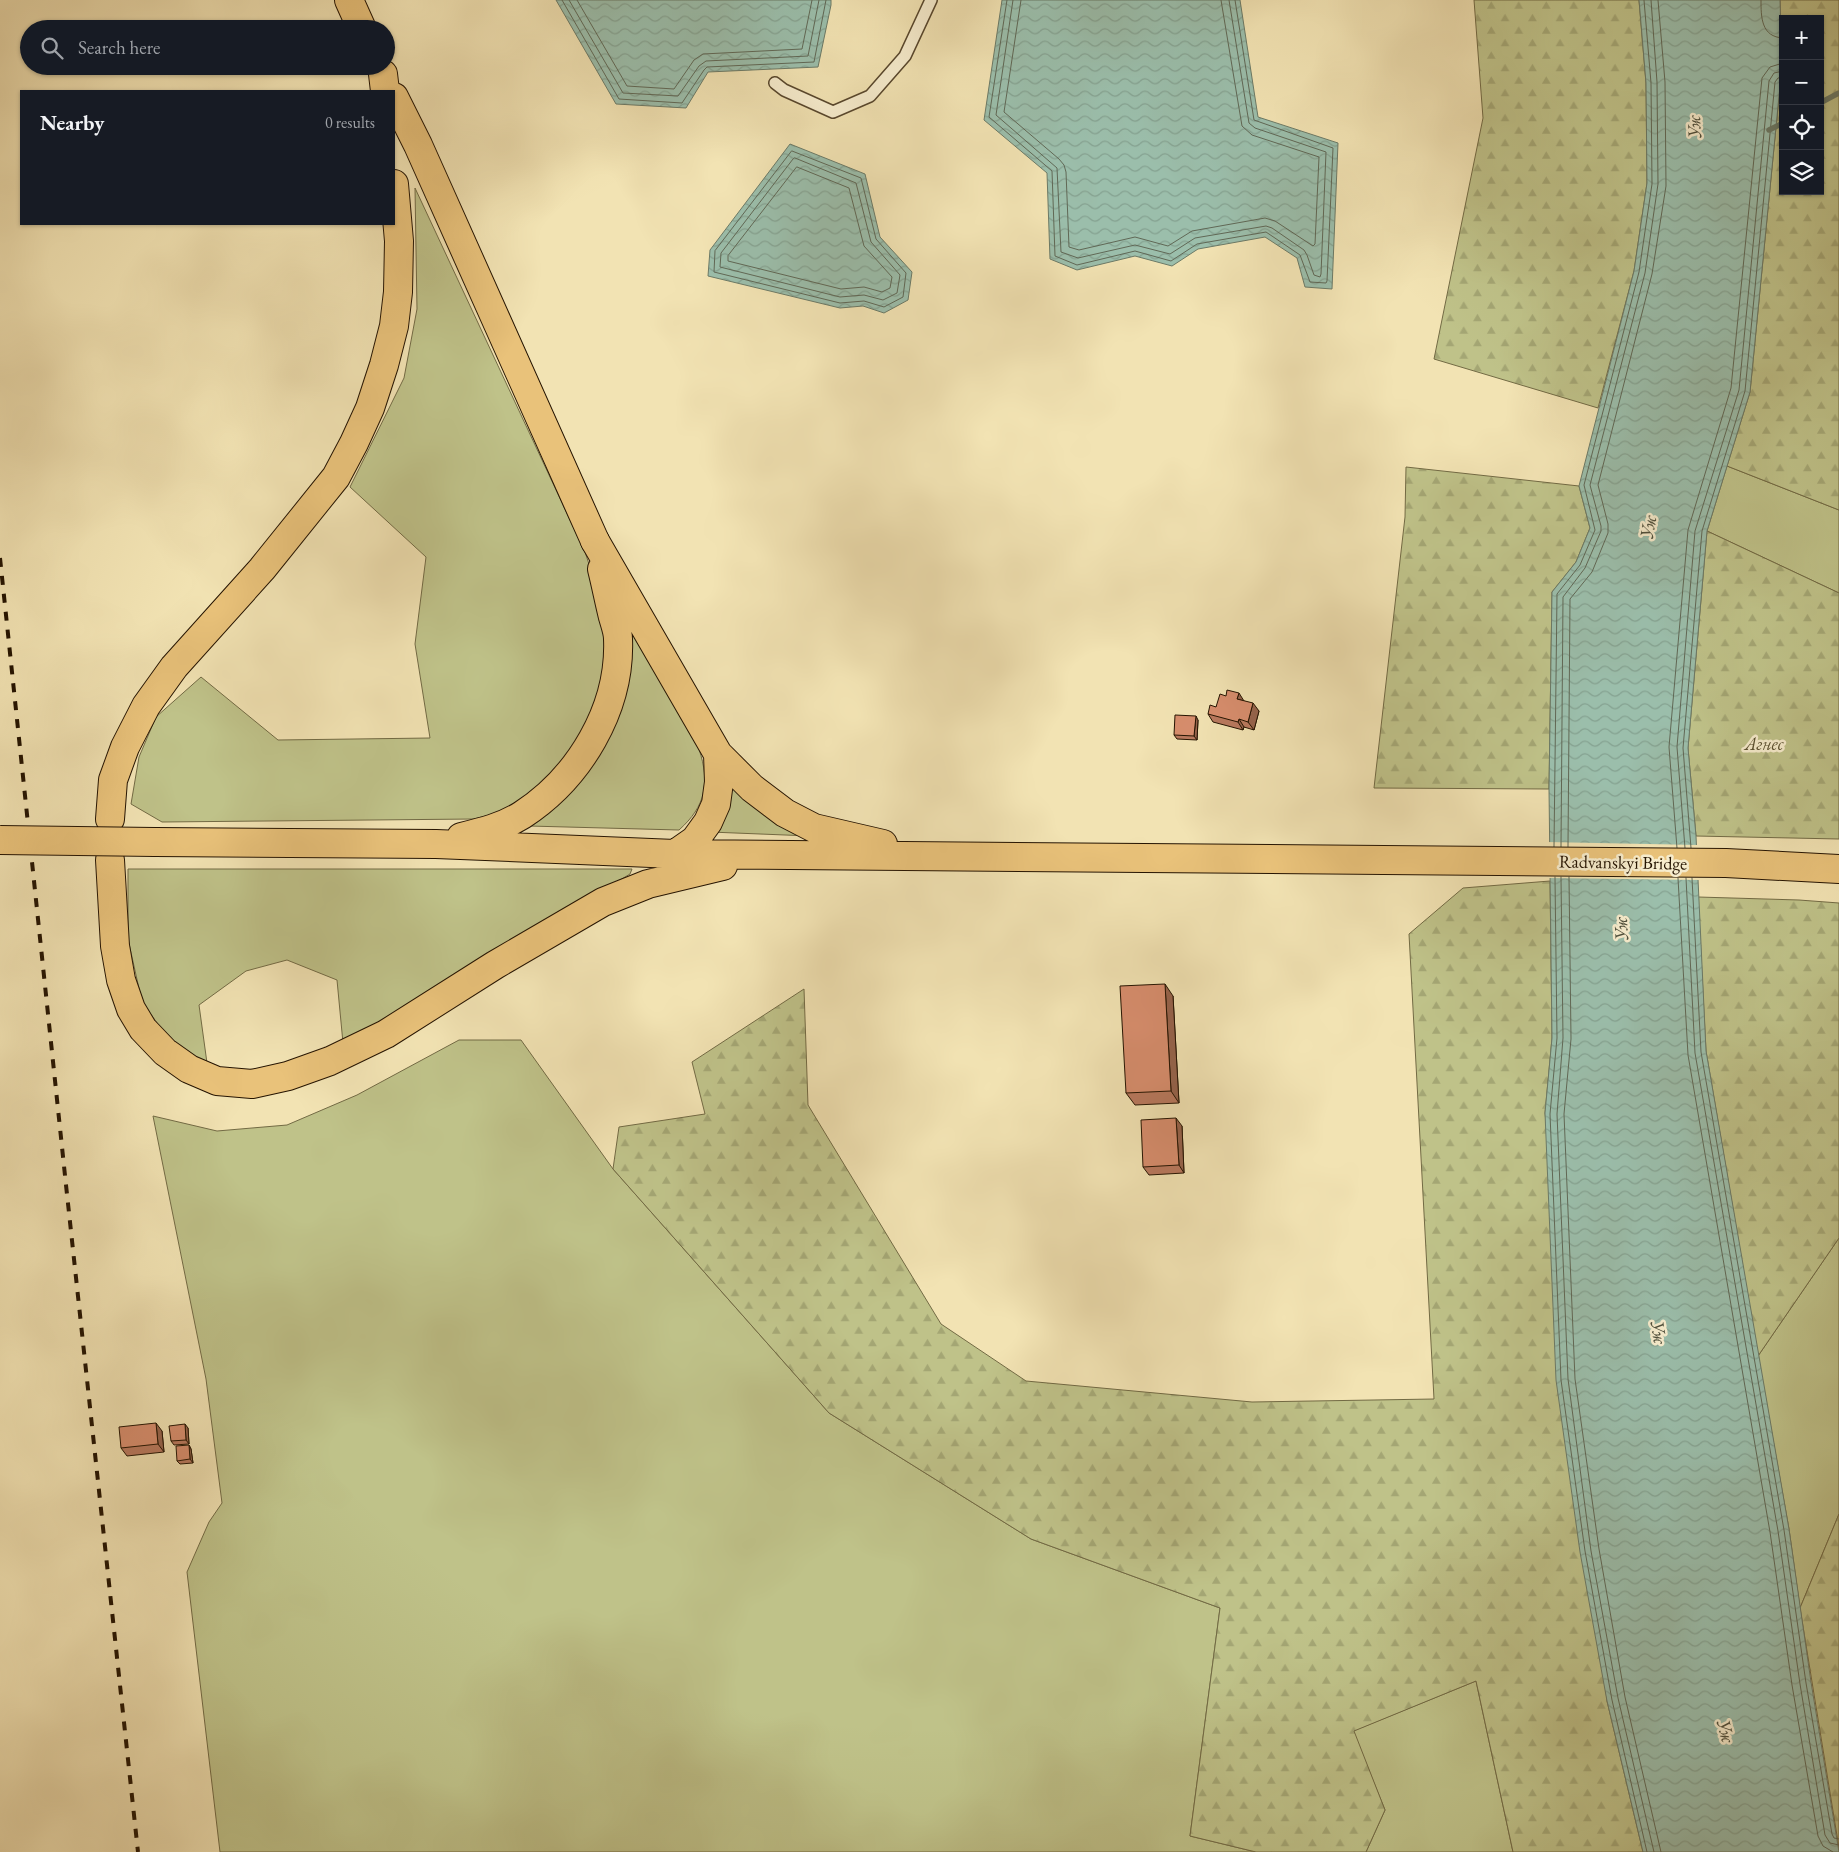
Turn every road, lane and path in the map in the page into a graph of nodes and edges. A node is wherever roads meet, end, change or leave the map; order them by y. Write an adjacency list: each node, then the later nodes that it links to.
1 (349, 0): 3 (main road)
2 (931, 0): 4 (lane)
3 (358, 20)
4 (775, 83)
5 (395, 102): 7 (main road)
6 (395, 195): 9 (main road)
7 (595, 541): 8 (main road); 11 (main road)
8 (718, 754): 12 (main road); 14 (main road)
9 (110, 819)
10 (0, 840): 11 (main road, bridge)
11 (436, 844): 12 (main road)
12 (675, 854): 13 (main road)
13 (768, 855): 14 (main road); 15 (main road)
14 (933, 856): 16 (main road, Radvanskyi Bridge)
15 (110, 860)
16 (1839, 869)

